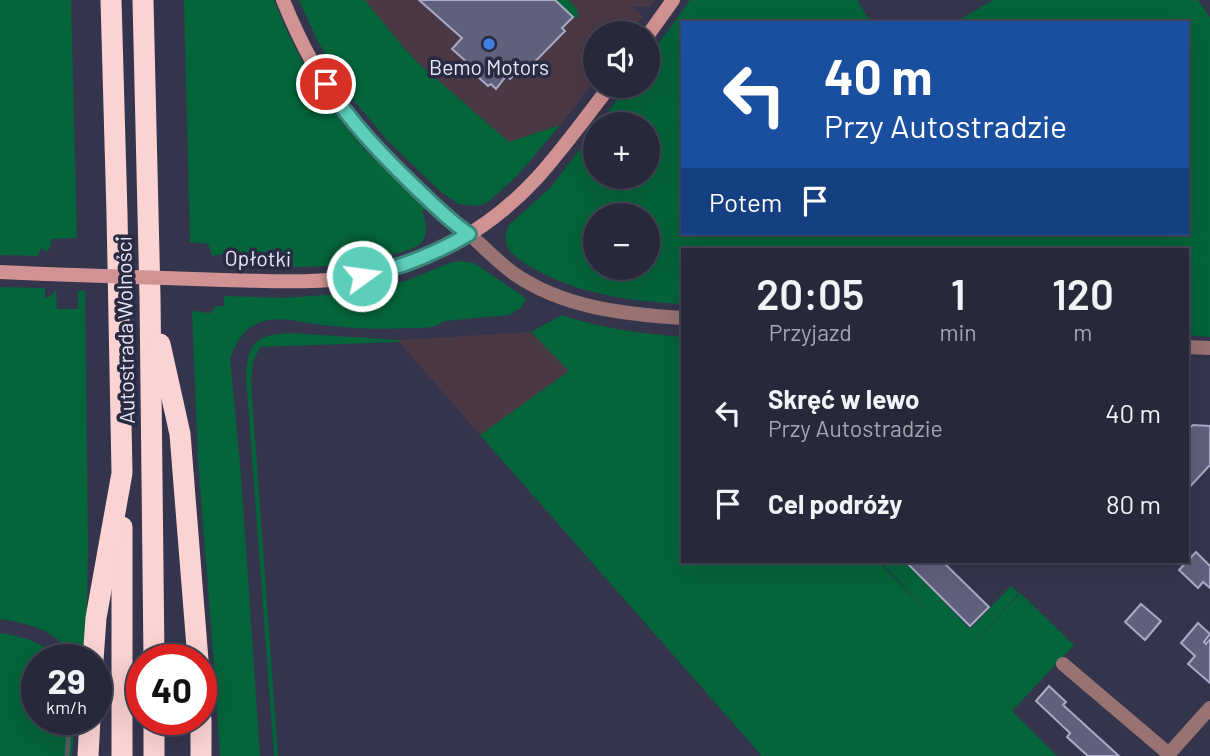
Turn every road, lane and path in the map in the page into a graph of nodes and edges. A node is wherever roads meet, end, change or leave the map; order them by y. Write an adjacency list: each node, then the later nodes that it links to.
1 (111, 0): 13 (highway)
2 (143, 0): 9 (highway, Autostrada Wolności)
3 (283, 0): 7 (street)
4 (673, 0): 5 (street)
5 (658, 21)
6 (601, 98): 7 (street, Opłotki)
7 (469, 234): 8 (street, Opłotki, bridge); 10 (street)
8 (0, 272)
9 (150, 297): 15 (highway, Autostrada Wolności); 16 (highway)
10 (681, 318)
11 (1189, 347): 12 (street)
12 (1210, 348)
13 (122, 473): 14 (highway); 24 (highway)
14 (94, 644)
15 (154, 644)
16 (197, 644)
17 (1063, 664): 22 (street)
18 (1210, 708): 22 (street)
19 (89, 735): 23 (highway)
20 (154, 735): 25 (highway)
21 (201, 735): 26 (highway)
22 (1168, 755)
23 (88, 756)
24 (122, 756)
25 (154, 756)
26 (201, 756)

